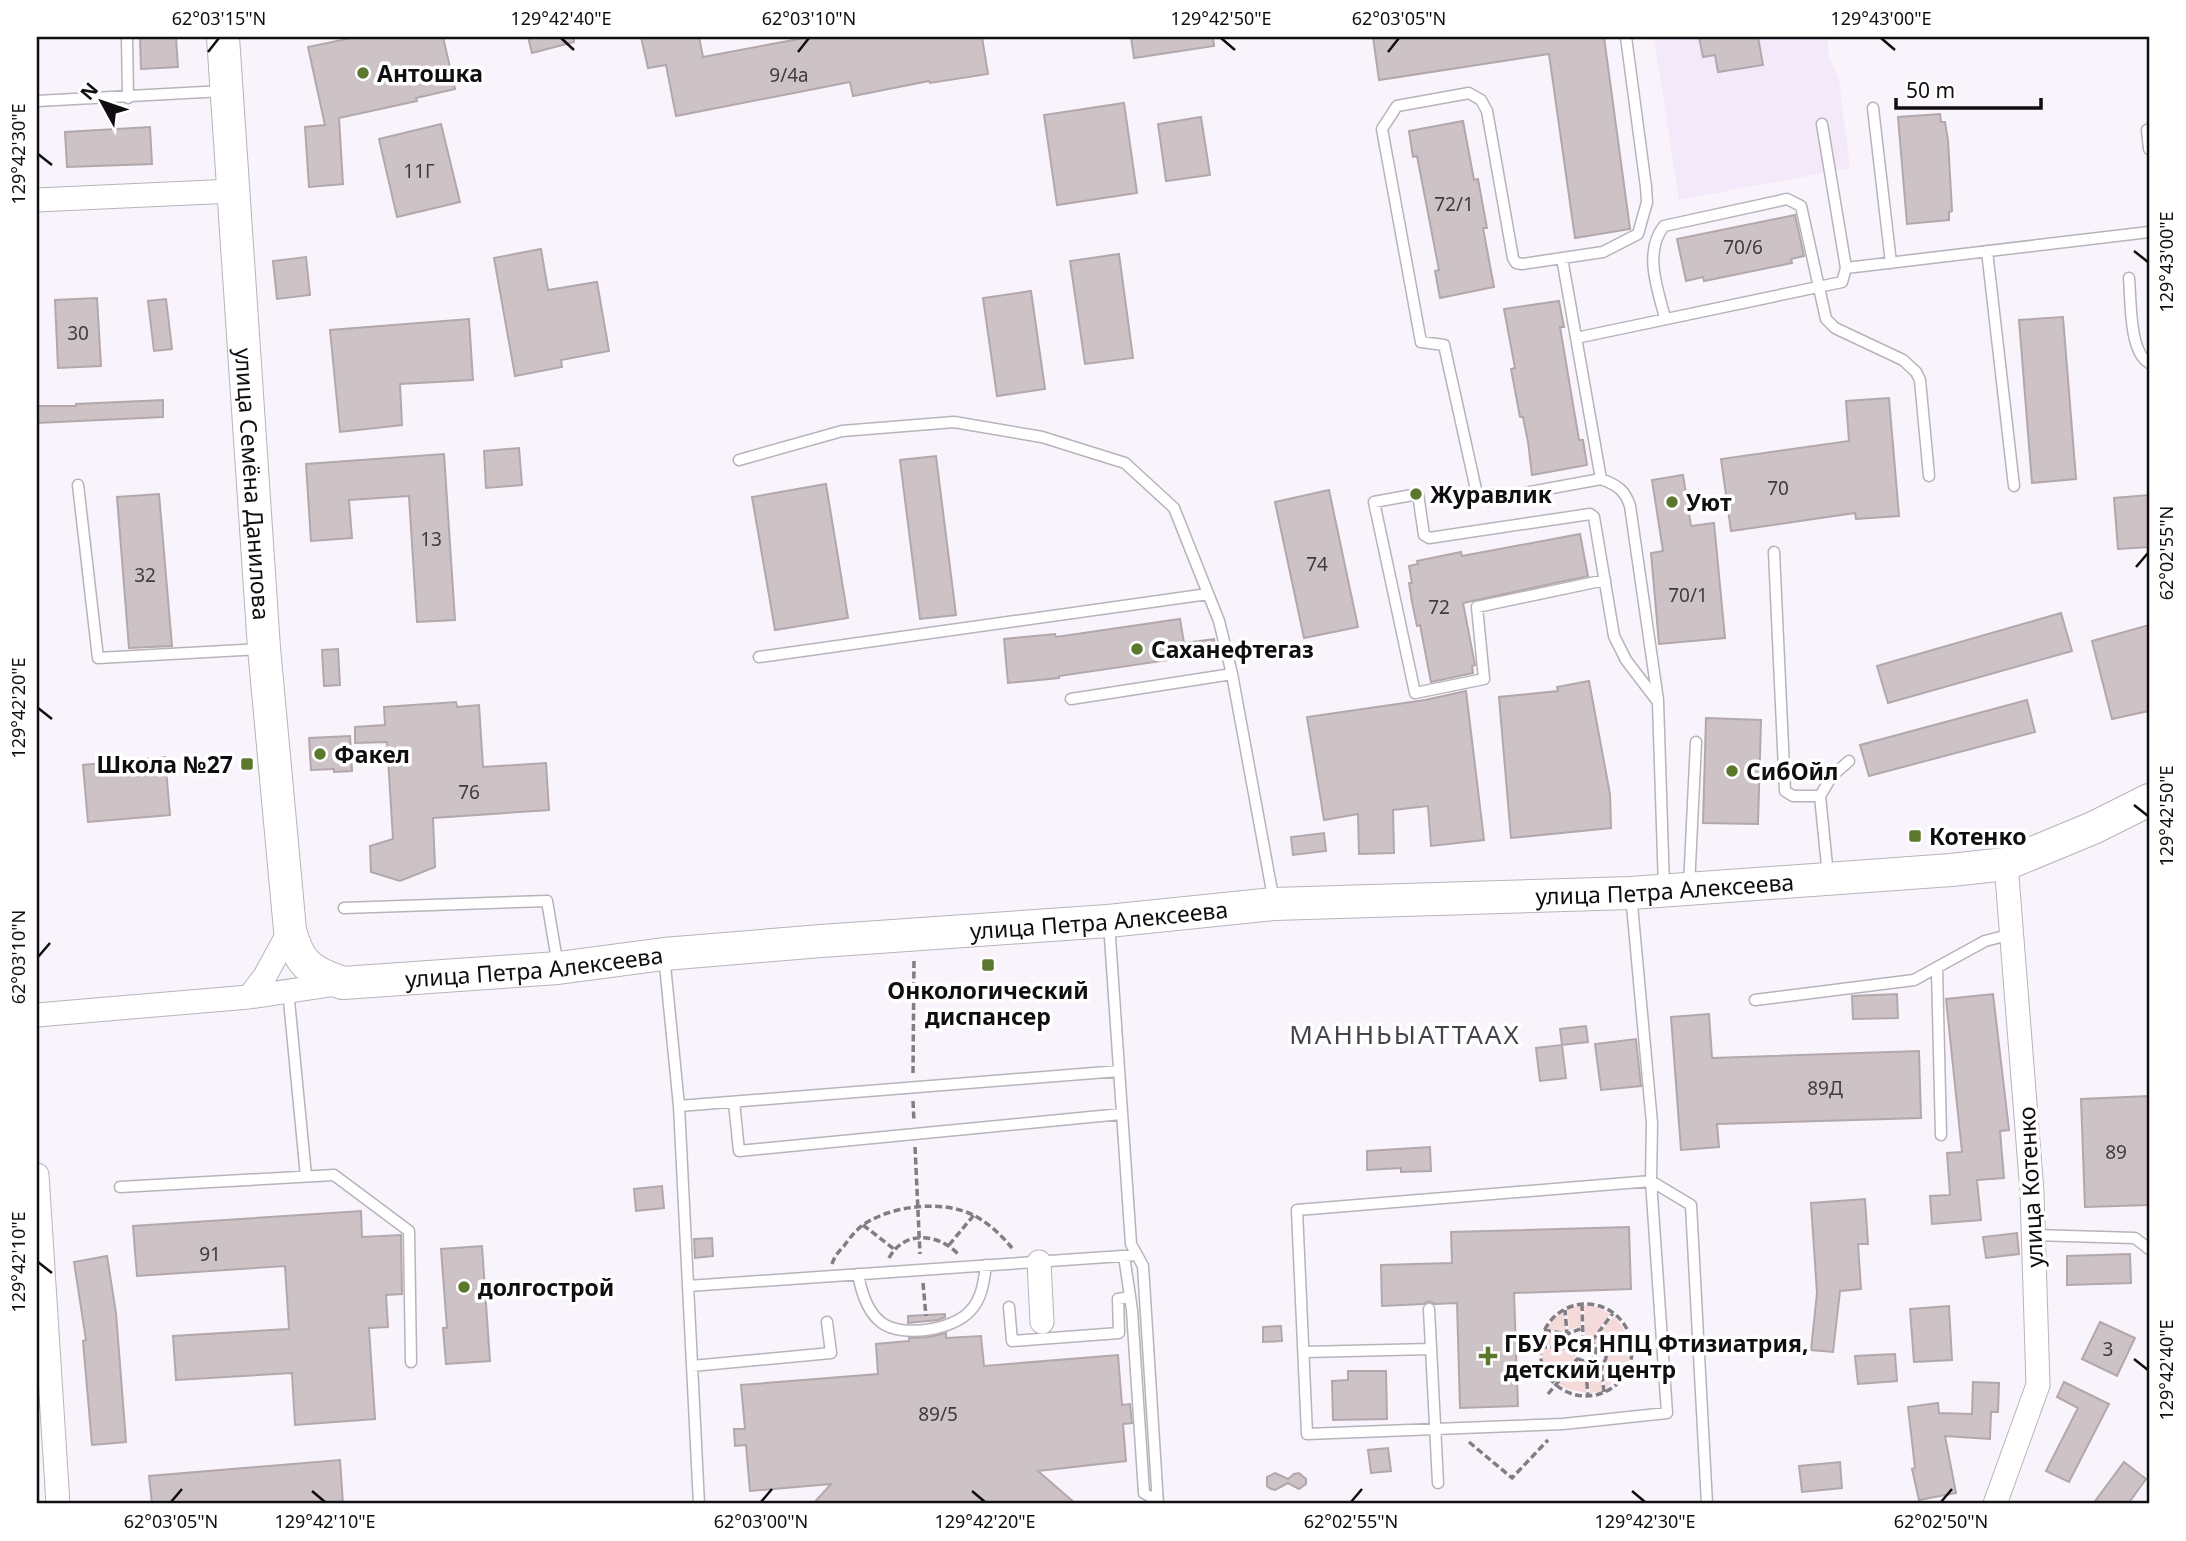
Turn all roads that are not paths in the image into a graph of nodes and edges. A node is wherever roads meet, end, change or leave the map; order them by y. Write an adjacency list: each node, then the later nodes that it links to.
1 (127, 37): 5 (lane)
2 (223, 37): 4 (street, улица Семёна Данилова)
3 (1626, 37): 15 (lane)
4 (225, 91): 5 (lane); 11 (street, улица Семёна Данилова)
5 (128, 97): 6 (lane)
6 (37, 102)
7 (1873, 108): 16 (lane)
8 (1822, 124): 17 (lane)
9 (2149, 129): 10 (lane)
10 (2149, 149)
11 (233, 191): 12 (street); 31 (street, улица Семёна Данилова)
12 (37, 200)
13 (2149, 232): 14 (lane)
14 (1987, 251): 16 (lane); 27 (lane)
15 (1562, 258): 21 (lane); 25 (lane)
16 (1891, 262): 17 (lane)
17 (1846, 268): 19 (lane)
18 (2129, 278): 22 (lane)
19 (1819, 288): 20 (lane); 20 (lane); 24 (lane)
20 (1665, 318): 21 (lane)
21 (1576, 338): 25 (lane)
22 (2149, 363)
23 (739, 460): 30 (lane)
24 (1929, 476)
25 (1601, 479): 35 (lane)
26 (78, 485): 31 (lane)
27 (2014, 486)
28 (1774, 552): 38 (lane)
29 (1605, 580): 29 (lane); 35 (lane)
30 (1208, 594): 32 (lane); 33 (lane)
31 (264, 648): 47 (street, улица Семёна Данилова)
32 (759, 657)
33 (1232, 674): 34 (lane); 44 (lane)
34 (1071, 699)
35 (1658, 702): 42 (lane)
36 (1696, 742): 42 (lane)
37 (1849, 761): 38 (lane)
38 (1820, 796): 41 (lane)
39 (2149, 800): 40 (street, улица Петра Алексеева)
40 (2006, 864): 41 (street, улица Петра Алексеева); 48 (street, улица Котенко)
41 (1828, 878): 42 (street, улица Петра Алексеева)
42 (1676, 889): 43 (street, улица Петра Алексеева)
43 (1631, 892): 44 (street, улица Петра Алексеева); 64 (lane)
44 (1275, 904): 46 (street, улица Петра Алексеева)
45 (344, 908): 50 (lane)
46 (1108, 921): 49 (street, улица Петра Алексеева); 57 (lane)
47 (290, 930): 52 (street, улица Семёна Данилова); 54 (street)
48 (2012, 934): 51 (lane); 66 (street, улица Котенко)
49 (664, 954): 50 (street, улица Петра Алексеева); 59 (lane)
50 (558, 968): 52 (street, улица Петра Алексеева)
51 (1937, 969): 55 (lane); 61 (lane)
52 (343, 983): 53 (street, улица Петра Алексеева)
53 (288, 990): 54 (street, улица Петра Алексеева); 63 (lane)
54 (249, 997): 56 (street, улица Петра Алексеева)
55 (1755, 1000)
56 (37, 1015)
57 (1119, 1071): 58 (lane); 60 (lane)
58 (734, 1102): 59 (lane); 60 (lane)
59 (679, 1106): 73 (lane)
60 (1121, 1114): 68 (lane)
61 (1941, 1135)
62 (37, 1175): 86 (street)
63 (306, 1176): 65 (lane); 81 (lane)
64 (1651, 1181): 80 (lane); 83 (lane); 88 (lane)
65 (120, 1187)
66 (2034, 1235): 67 (lane); 89 (street, улица Котенко)
67 (2149, 1248)
68 (1137, 1255): 69 (lane); 85 (lane)
69 (1124, 1256): 70 (lane); 74 (lane)
70 (1028, 1263): 71 (lane); 78 (street)
71 (986, 1265): 72 (lane); 72 (lane)
72 (858, 1274): 73 (lane)
73 (688, 1286): 82 (lane)
74 (1130, 1297): 75 (lane); 85 (lane)
75 (1009, 1307)
76 (1429, 1309): 79 (lane)
77 (827, 1322): 82 (lane)
78 (1042, 1322)
79 (1430, 1349): 80 (lane); 83 (lane)
80 (1305, 1352): 83 (lane)
81 (411, 1362)
82 (692, 1366): 87 (lane)
83 (1435, 1430): 84 (lane)
84 (1438, 1483)
85 (1158, 1503)
86 (58, 1504)
87 (699, 1504)
88 (1707, 1504)
89 (1995, 1504)

